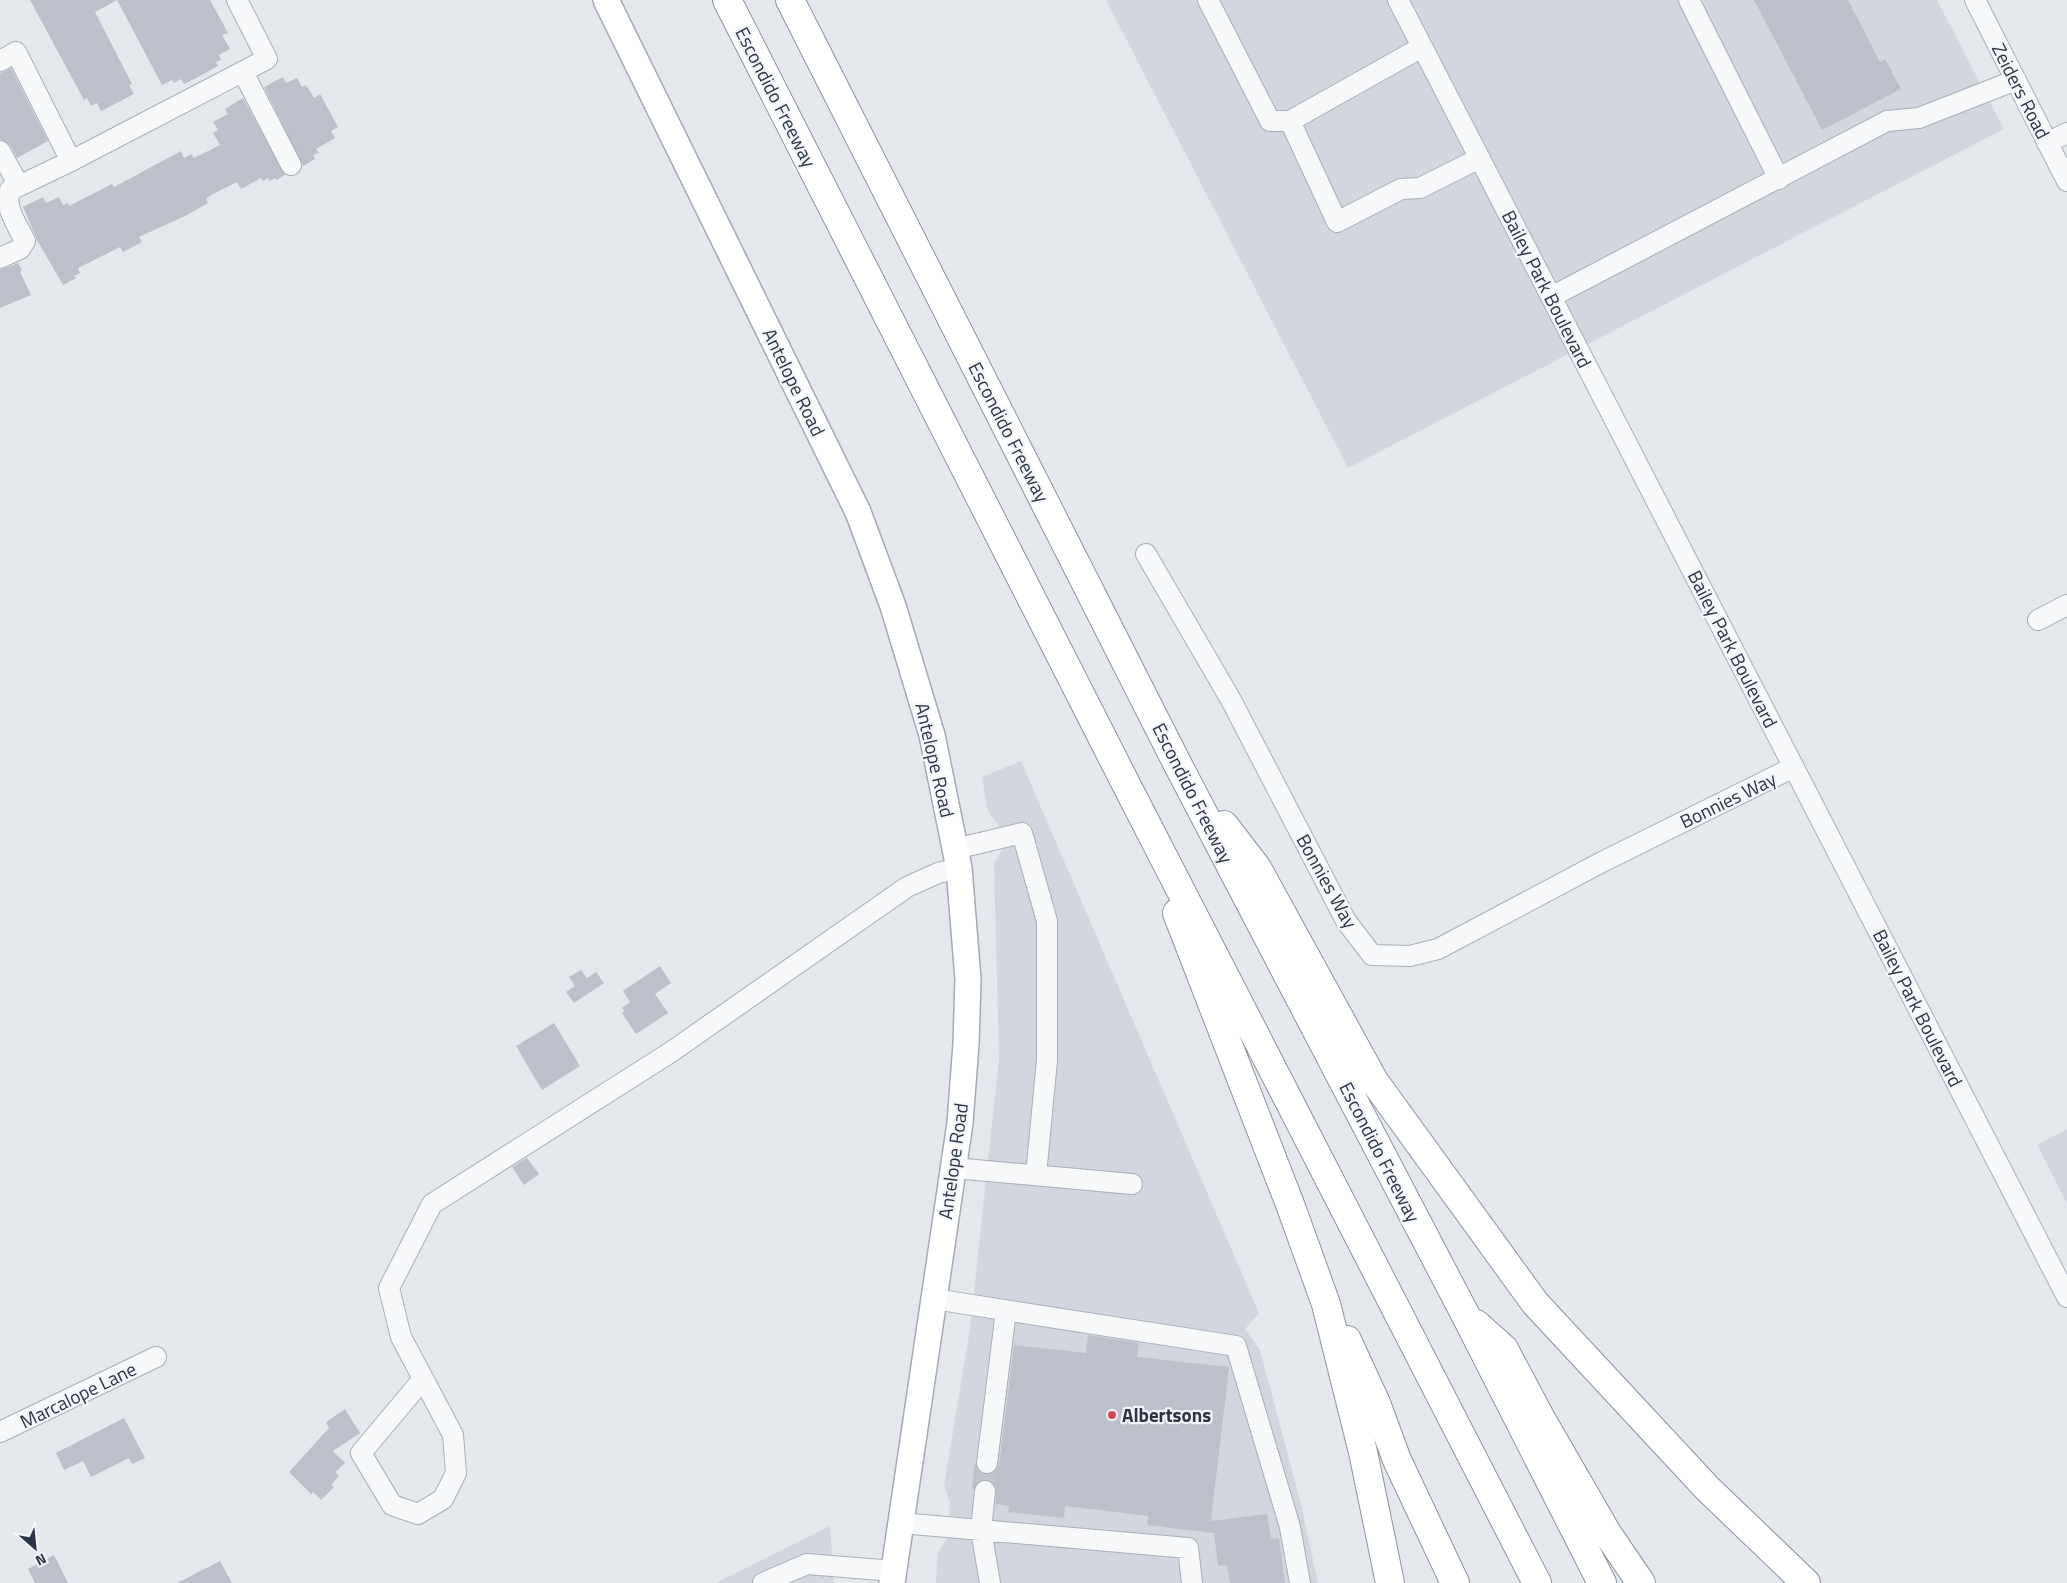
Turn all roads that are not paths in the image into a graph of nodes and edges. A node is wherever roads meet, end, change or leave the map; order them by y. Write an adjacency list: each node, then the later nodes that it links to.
1 (237, 0): 11 (street)
2 (606, 0): 31 (main road, Antelope Road)
3 (727, 0): 30 (highway, Escondido Freeway)
4 (790, 0): 28 (highway, Escondido Freeway)
5 (1208, 0): 13 (street)
6 (1398, 0): 9 (street, Bailey Park Boulevard)
7 (1689, 0): 20 (street)
8 (1975, 0): 12 (street, Zeiders Road)
9 (1422, 47): 13 (street); 17 (street, Bailey Park Boulevard)
10 (0, 61): 18 (street)
11 (243, 72): 18 (street); 19 (street)
12 (2016, 80): 15 (street, Zeiders Road); 20 (street)
13 (1290, 121): 17 (street)
14 (2067, 133): 15 (street)
15 (2048, 143): 21 (street, Zeiders Road)
16 (0, 151): 22 (street)
17 (1480, 158): 24 (street, Bailey Park Boulevard)
18 (71, 161): 22 (street)
19 (291, 165)
20 (1779, 179): 24 (street)
21 (2067, 181)
22 (19, 186): 23 (street)
23 (0, 258)
24 (1551, 297): 29 (street, Bailey Park Boulevard)
25 (1146, 554): 29 (street, Bonnies Way)
26 (2067, 605): 27 (street)
27 (2038, 620)
28 (1178, 765): 39 (highway, Escondido Freeway); 57 (highway)
29 (1794, 767): 35 (street, Bailey Park Boulevard)
30 (1128, 788): 37 (highway); 54 (highway, Escondido Freeway)
31 (957, 858): 32 (main road, Antelope Road); 33 (street); 41 (street)
32 (954, 1168): 33 (street); 36 (main road, Antelope Road)
33 (1036, 1175): 34 (street)
34 (1132, 1184)
35 (2065, 1287)
36 (934, 1299): 38 (street); 45 (main road, Antelope Road)
37 (1326, 1304): 52 (highway); 53 (highway)
38 (1006, 1310): 43 (street); 51 (street)
39 (1466, 1316): 55 (highway, Escondido Freeway); 56 (highway)
40 (156, 1357): 42 (street, Marcalope Lane)
41 (423, 1379): 41 (street)
42 (0, 1432)
43 (987, 1463)
44 (985, 1491): 46 (street)
45 (901, 1523): 46 (street); 47 (main road, Antelope Road)
46 (981, 1530): 49 (street); 50 (street)
47 (893, 1577): 48 (street)
48 (763, 1583)
49 (990, 1583)
50 (1192, 1583)
51 (1300, 1583)
52 (1390, 1583)
53 (1455, 1583)
54 (1537, 1583)
55 (1602, 1583)
56 (1640, 1583)
57 (1806, 1583)

